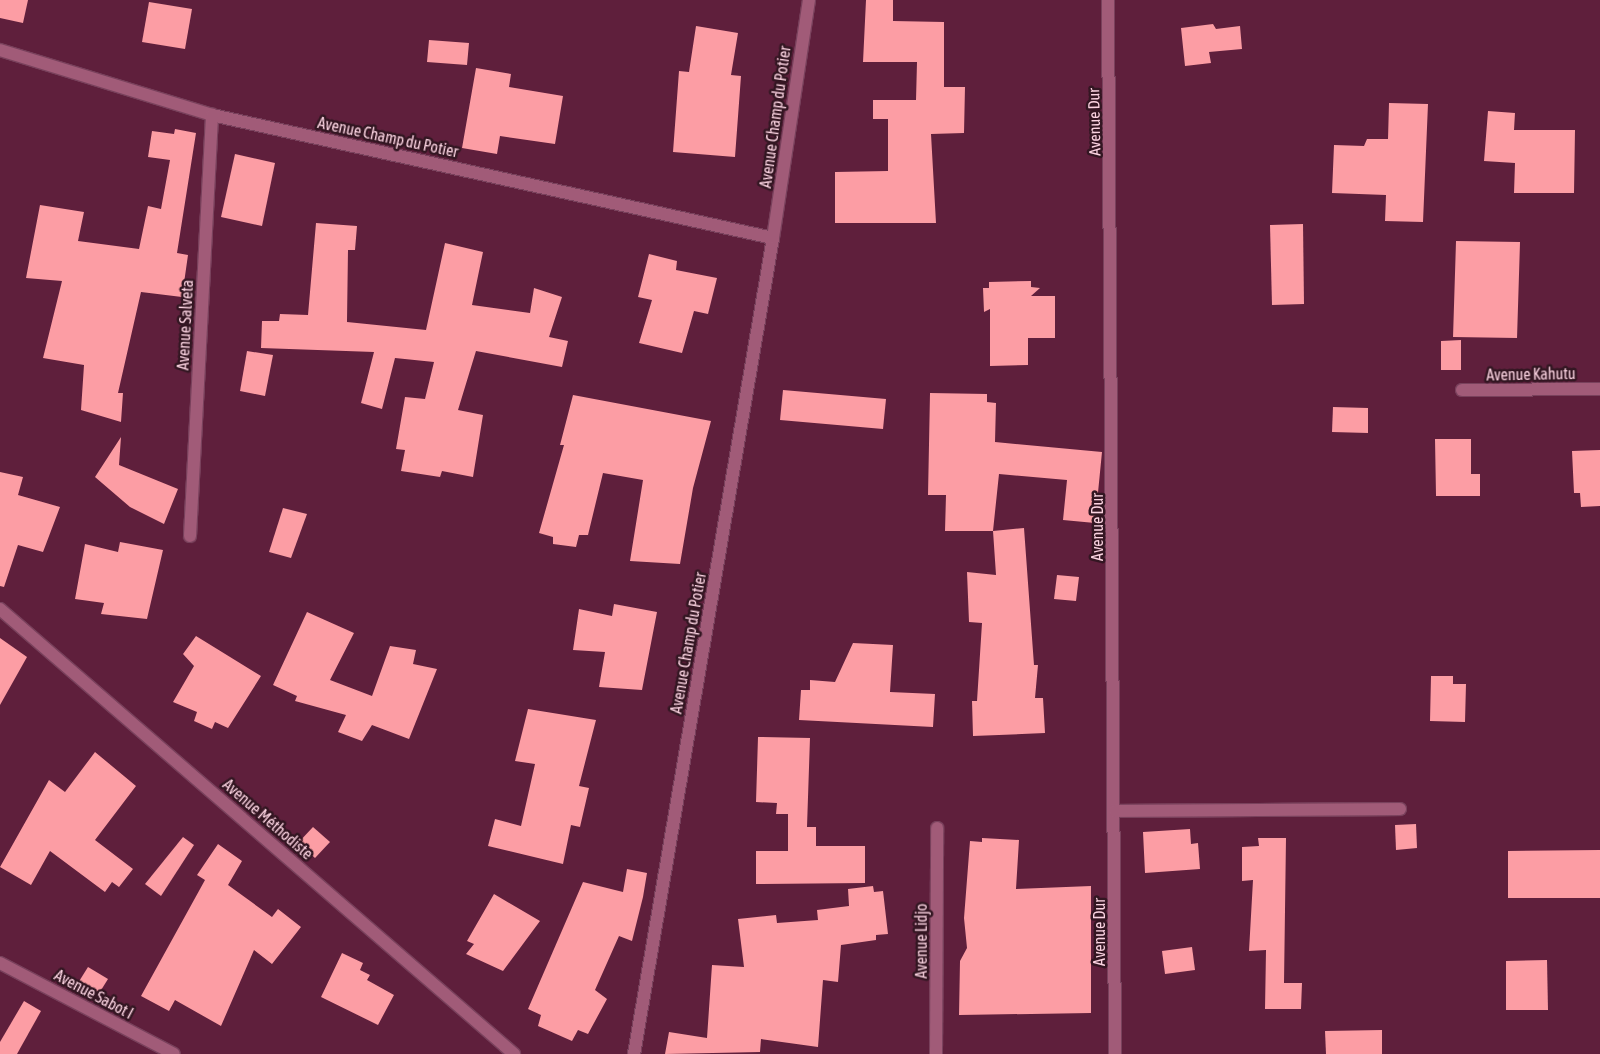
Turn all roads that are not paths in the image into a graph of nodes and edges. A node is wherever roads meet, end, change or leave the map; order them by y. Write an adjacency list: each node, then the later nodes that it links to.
1 (808, 0): 5 (street, Avenue Champ du Potier)
2 (1108, 0): 11 (street, Avenue Dur)
3 (0, 50): 4 (street, Avenue Champ du Potier)
4 (212, 115): 5 (street, Avenue Champ du Potier); 8 (street, Avenue Salveta)
5 (773, 238): 16 (street, Avenue Champ du Potier)
6 (1600, 389): 7 (street, Avenue Kahutu)
7 (1462, 390)
8 (190, 536)
9 (0, 609): 15 (street, Avenue Méthodiste)
10 (1400, 809): 11 (street)
11 (1115, 811): 18 (street, Avenue Dur)
12 (938, 828): 17 (street, Avenue Lidjo)
13 (0, 964): 14 (street, Avenue Sabot I)
14 (174, 1054)
15 (514, 1054)
16 (634, 1054)
17 (936, 1054)
18 (1116, 1054)

